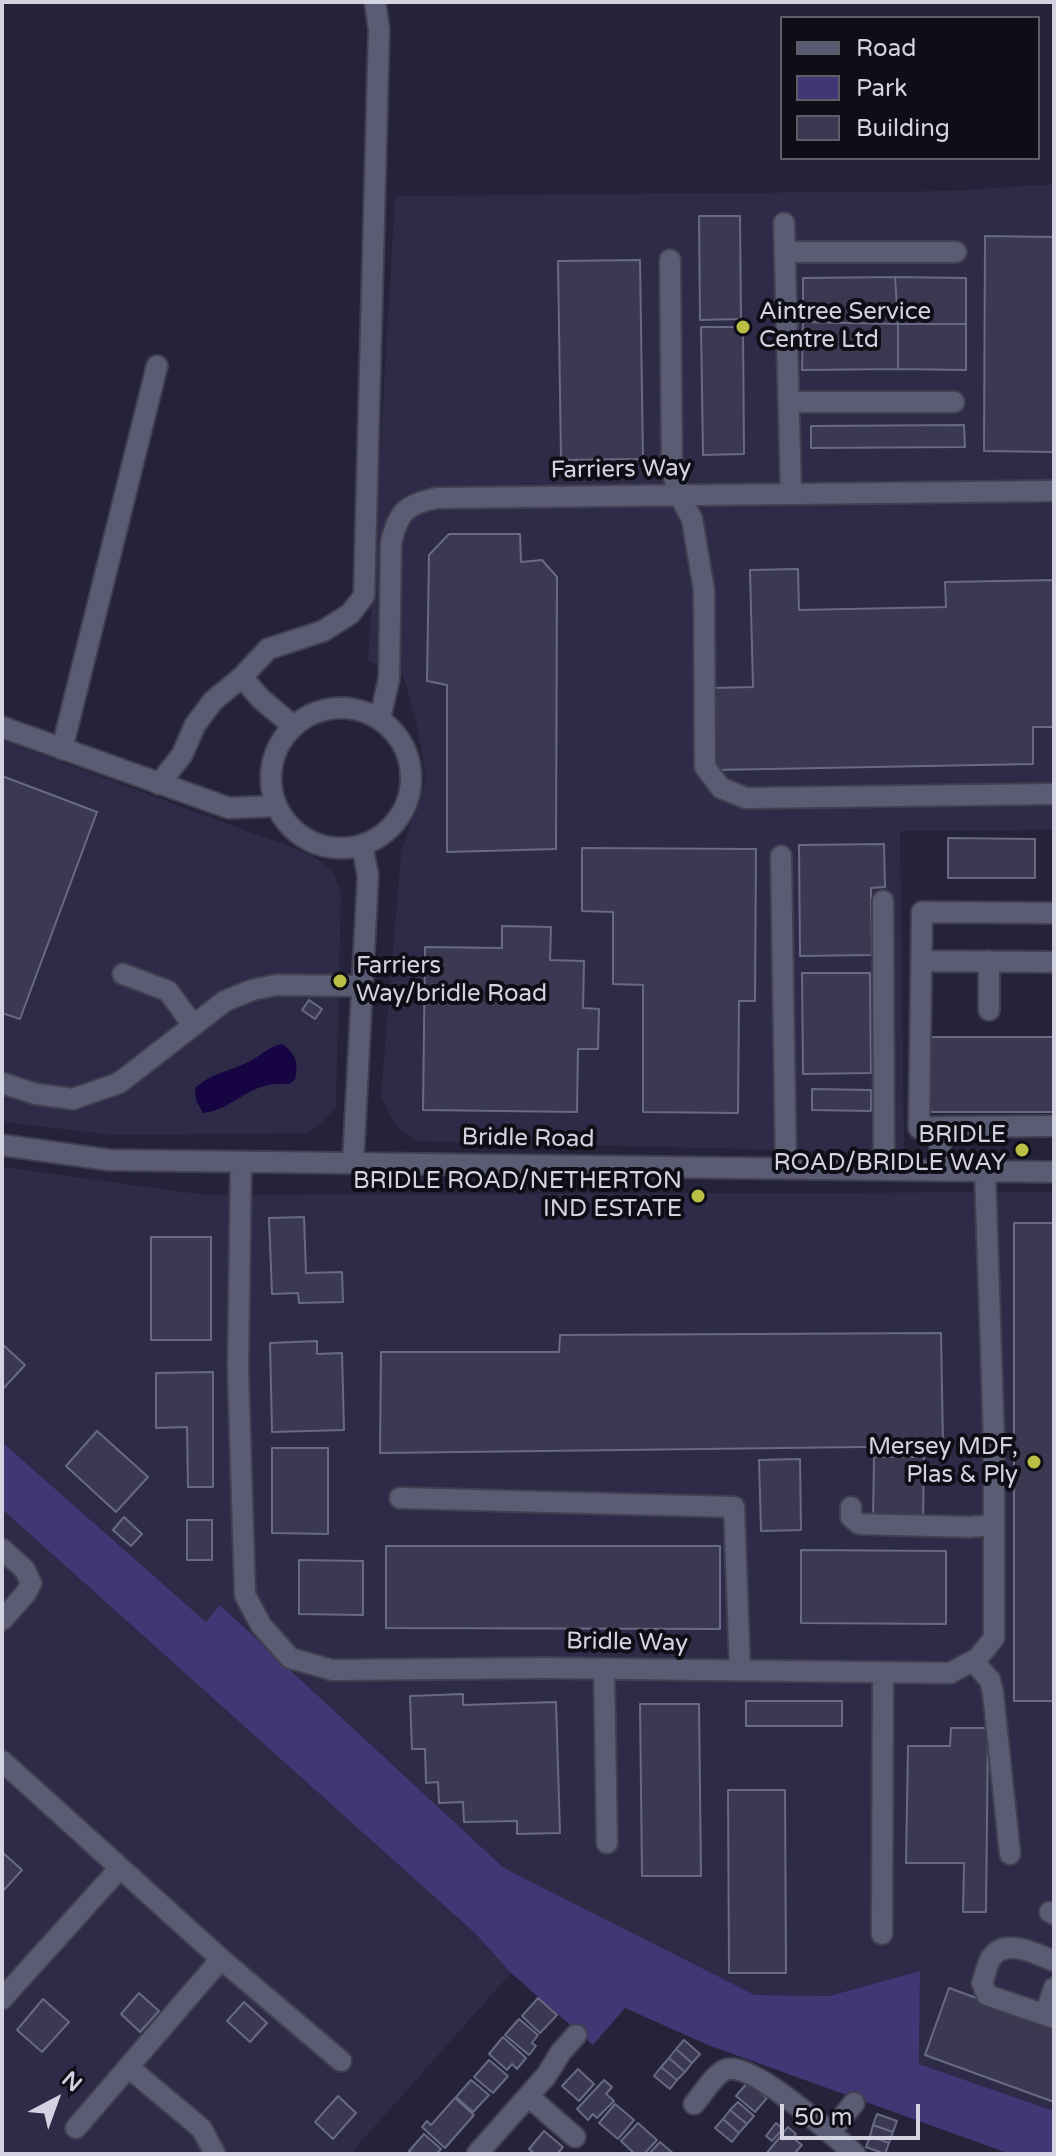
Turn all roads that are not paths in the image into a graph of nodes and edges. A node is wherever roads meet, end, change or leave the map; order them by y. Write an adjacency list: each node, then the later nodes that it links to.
1 (375, 2): 12 (street)
2 (784, 223): 3 (street)
3 (785, 252): 4 (street); 7 (street)
4 (956, 252)
5 (670, 260): 11 (street)
6 (157, 366): 16 (street)
7 (789, 402): 8 (street); 10 (street)
8 (954, 402)
9 (1054, 491): 10 (street, Farriers Way)
10 (791, 494): 11 (street, Farriers Way)
11 (679, 495): 13 (street, Farriers Way); 18 (street)
12 (242, 677): 14 (street); 17 (street)
13 (380, 718): 14 (street); 20 (street)
14 (293, 726): 19 (street)
15 (2, 727): 16 (street)
16 (62, 749): 17 (street)
17 (159, 784): 19 (street)
18 (1054, 794)
19 (276, 806): 20 (street)
20 (362, 846): 28 (street)
21 (781, 856): 37 (street)
22 (883, 901): 38 (street)
23 (1054, 913): 24 (street)
24 (922, 961): 25 (street); 33 (street)
25 (989, 961): 26 (street); 29 (street)
26 (1054, 962)
27 (123, 974): 30 (street)
28 (362, 986): 30 (street); 36 (street)
29 (989, 1010)
30 (193, 1025): 31 (street)
31 (2, 1083)
32 (1054, 1126): 33 (street)
33 (940, 1127): 39 (street)
34 (2, 1145): 35 (street, Bridle Road)
35 (241, 1163): 36 (street, Bridle Road); 48 (street, Bridle Way)
36 (353, 1163): 37 (street, Bridle Road)
37 (786, 1169): 38 (street, Bridle Road)
38 (884, 1170): 39 (street, Bridle Road)
39 (940, 1171): 40 (street, Bridle Road)
40 (985, 1171): 41 (street, Bridle Road); 44 (street)
41 (1054, 1172)
42 (400, 1498): 49 (street)
43 (851, 1507): 44 (street)
44 (992, 1525): 47 (street)
45 (2, 1549): 46 (street)
46 (2, 1620)
47 (973, 1661): 50 (street, Bridle Way); 53 (street)
48 (604, 1669): 49 (street, Bridle Way); 52 (street)
49 (740, 1670): 50 (street, Bridle Way)
50 (883, 1673): 55 (street)
51 (2, 1761): 54 (street)
52 (607, 1843)
53 (1010, 1854)
54 (120, 1868): 56 (street); 59 (street)
55 (882, 1934)
56 (221, 1959): 62 (street); 63 (street)
57 (1054, 1961): 60 (street)
58 (1054, 1988): 60 (street)
59 (2, 1999)
60 (1050, 2016)
61 (576, 2035): 64 (street)
62 (341, 2061)
63 (128, 2067): 67 (street); 70 (street)
64 (528, 2096): 69 (street); 71 (street)
65 (854, 2103): 68 (street)
66 (694, 2104): 68 (street)
67 (76, 2128)
68 (830, 2132): 72 (street)
69 (575, 2137)
70 (215, 2154)
71 (477, 2154)
72 (855, 2154)

